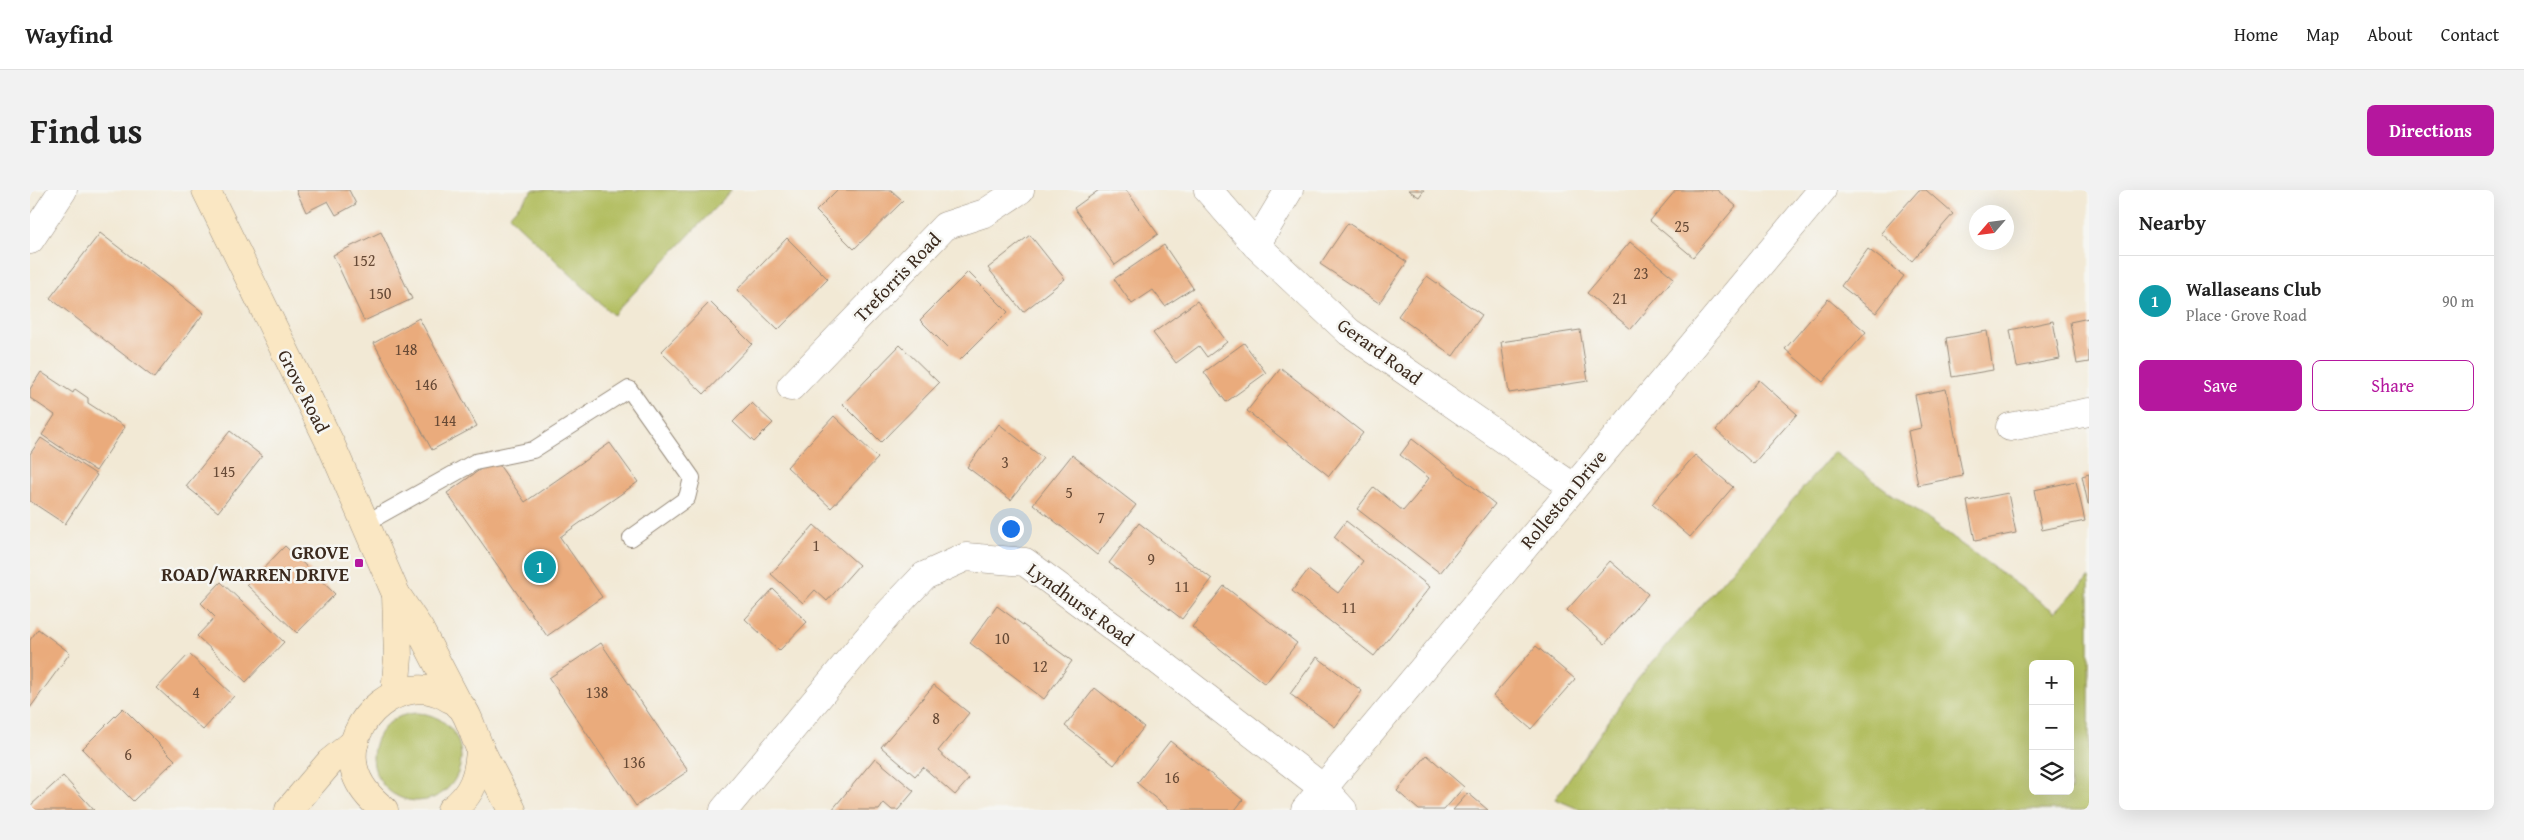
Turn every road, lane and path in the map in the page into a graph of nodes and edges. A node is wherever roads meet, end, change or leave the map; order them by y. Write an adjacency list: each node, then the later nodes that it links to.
1 (63, 190): 7 (street)
2 (206, 190): 13 (street, Grove Road)
3 (1020, 190): 9 (street, Treforris Road)
4 (1208, 190): 8 (street, Gerard Road)
5 (1289, 190): 8 (street)
6 (1822, 190): 12 (street, Rolleston Drive)
7 (30, 240)
8 (1256, 245): 12 (street, Gerard Road)
9 (791, 388)
10 (2089, 412): 11 (street)
11 (2010, 426)
12 (1573, 487): 20 (street, Rolleston Drive)
13 (364, 524): 14 (lane); 15 (street, Grove Road)
14 (632, 538)
15 (396, 594): 16 (street, Grove Road); 17 (street, Grove Road)
16 (395, 694): 17 (street); 18 (street)
17 (459, 704): 19 (street, Grove Road)
18 (354, 742): 21 (street); 22 (street)
19 (480, 748): 23 (street); 24 (street)
20 (1323, 788): 25 (street, Lyndhurst Road); 26 (street, Rolleston Drive); 27 (street, Lyndhurst Road)
21 (289, 810)
22 (384, 810)
23 (451, 810)
24 (512, 810)
25 (724, 810)
26 (1305, 810)
27 (1343, 810)

